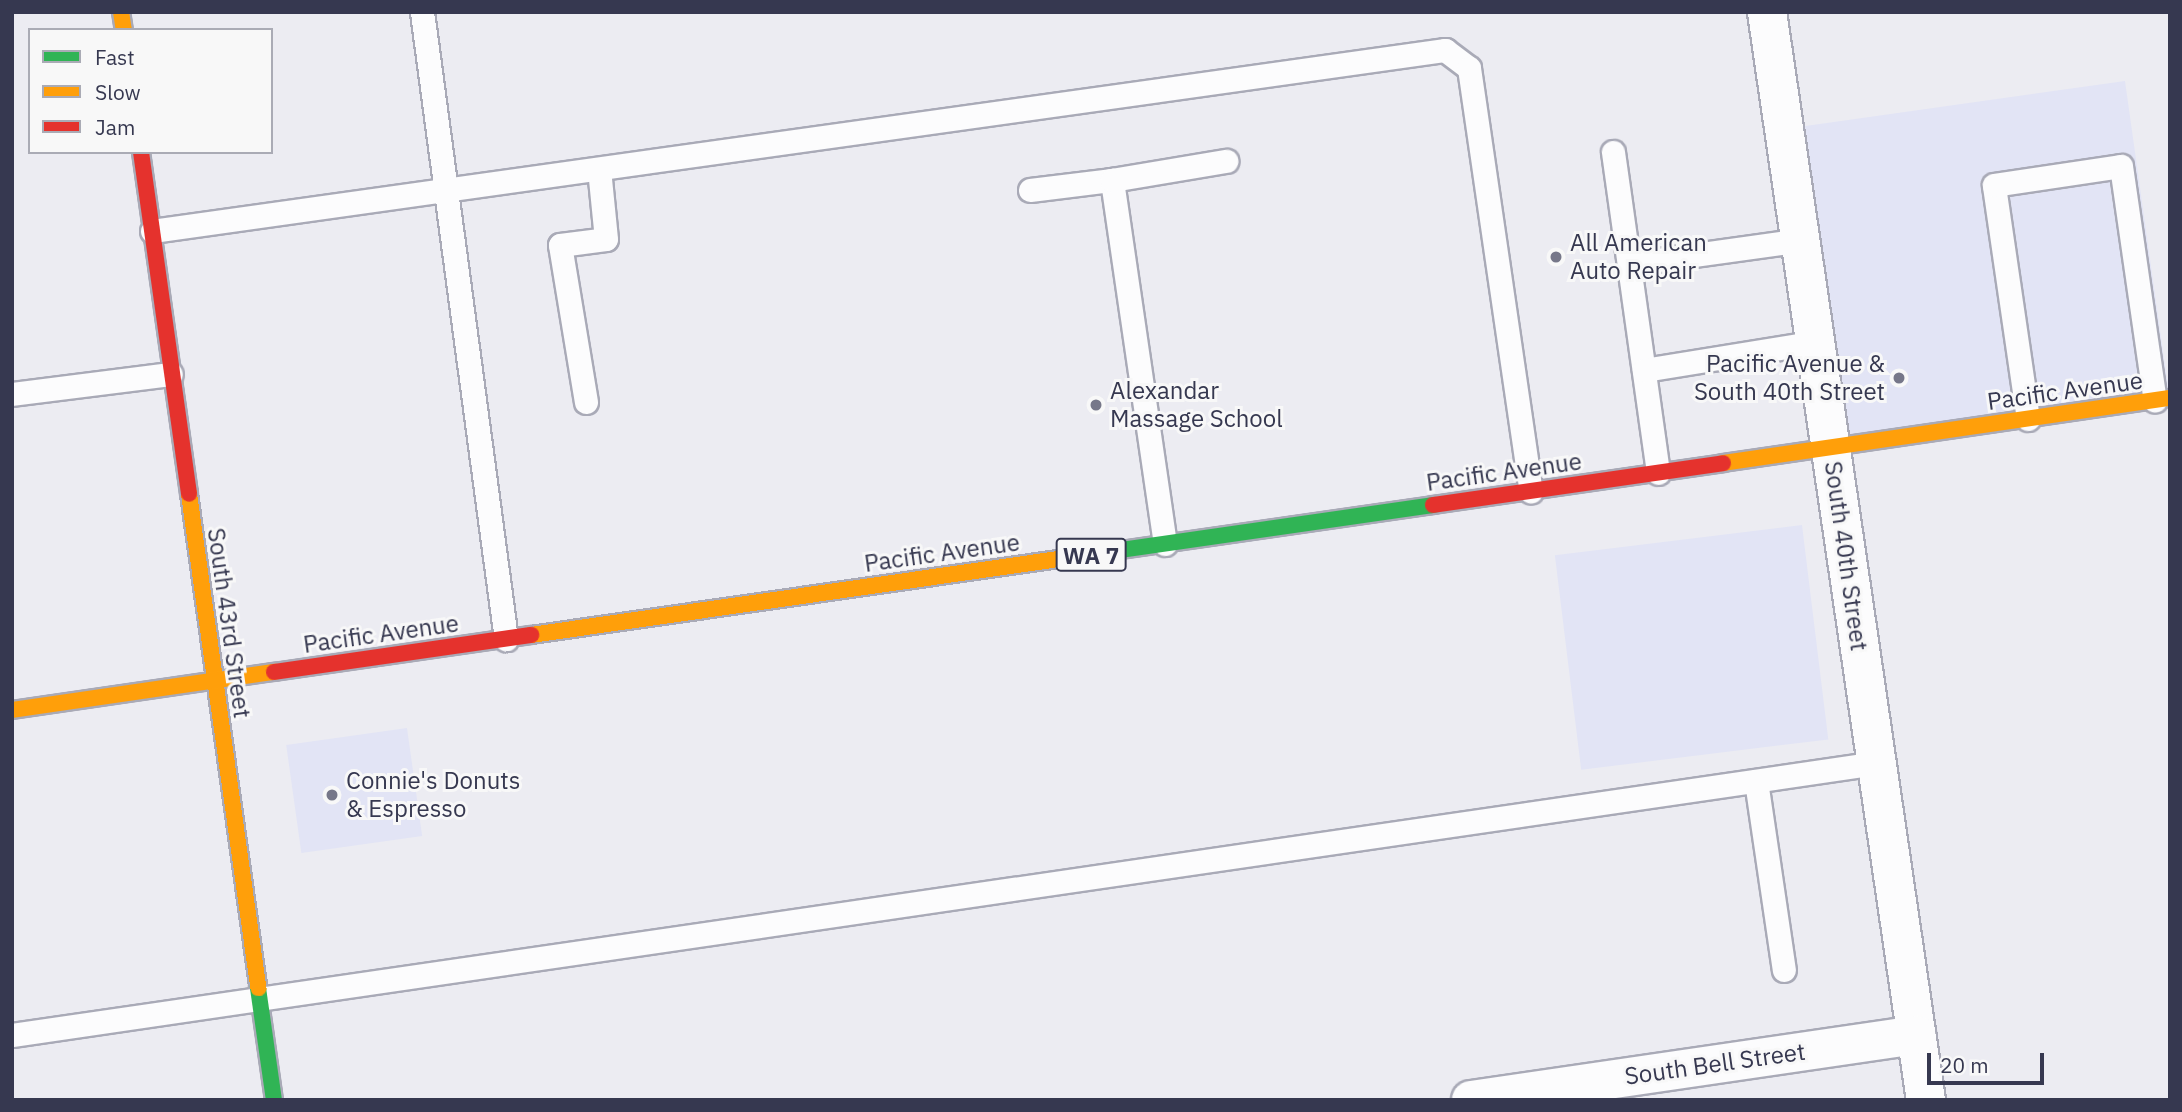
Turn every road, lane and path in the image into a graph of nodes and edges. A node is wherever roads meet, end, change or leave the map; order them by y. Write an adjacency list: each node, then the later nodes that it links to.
1 (422, 12): 9 (lane)
2 (1767, 12): 11 (street, South 40th Street)
3 (1613, 152): 12 (lane)
4 (141, 154): 10 (main road, South 43rd Street)
5 (1226, 161): 7 (lane)
6 (599, 169): 9 (lane); 18 (lane); 22 (lane)
7 (1112, 180): 8 (lane); 23 (lane)
8 (1030, 190)
9 (446, 191): 10 (lane); 24 (lane)
10 (152, 231): 15 (main road, South 43rd Street)
11 (1801, 240): 12 (lane); 13 (street, South 40th Street)
12 (1629, 264): 14 (lane)
13 (1816, 342): 14 (lane); 20 (street, South 40th Street)
14 (1644, 370): 21 (lane)
15 (171, 374): 16 (lane); 25 (main road, South 43rd Street)
16 (12, 394)
17 (2163, 400): 19 (main road, Pacific Avenue / WA 7); 19 (lane)
18 (586, 402)
19 (2028, 419): 20 (main road, Pacific Avenue / WA 7)
20 (1831, 448): 21 (main road, Pacific Avenue / WA 7); 27 (street, South 40th Street)
21 (1658, 473): 22 (main road, Pacific Avenue / WA 7)
22 (1531, 491): 23 (main road, Pacific Avenue / WA 7)
23 (1165, 544): 24 (main road, Pacific Avenue / WA 7)
24 (506, 639): 25 (main road, Pacific Avenue / WA 7)
25 (214, 681): 26 (main road, Pacific Avenue / WA 7); 30 (main road, South 43rd Street)
26 (12, 710)
27 (1877, 763): 28 (lane); 32 (street, South 40th Street)
28 (1756, 781): 29 (lane); 30 (lane)
29 (1784, 970)
30 (258, 1001): 31 (lane); 33 (main road, South 43rd Street)
31 (12, 1035)
32 (1916, 1035): 34 (street, South Bell Street); 35 (street, South 40th Street)
33 (274, 1100)
34 (1471, 1100)
35 (1926, 1100)

